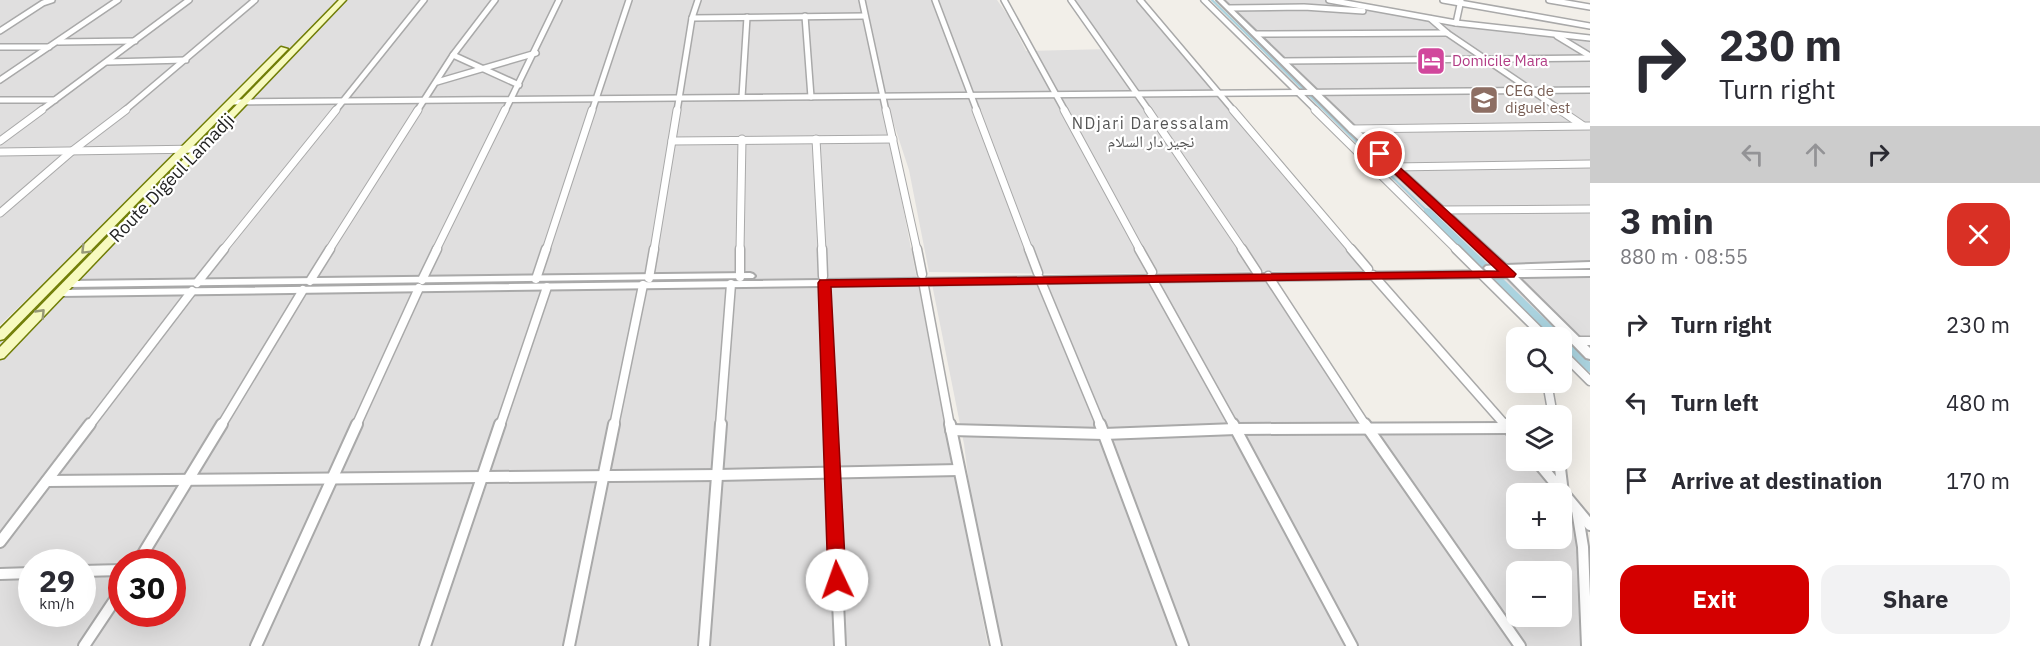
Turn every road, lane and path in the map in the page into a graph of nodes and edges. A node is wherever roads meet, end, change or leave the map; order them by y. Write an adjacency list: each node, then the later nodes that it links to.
1 (52, 0): 33 (street)
2 (118, 0): 39 (street)
3 (189, 0): 38 (street)
4 (255, 0): 45 (street)
5 (334, 0): 70 (main road, Route Digeul Lamadji)
6 (343, 0): 71 (main road, Route Digeul Lamadji)
7 (424, 0): 72 (street)
8 (495, 0): 43 (street)
9 (559, 0): 42 (street)
10 (629, 0): 65 (street)
11 (698, 0): 29 (street)
12 (862, 0): 27 (street)
13 (934, 0): 60 (street)
14 (1004, 0): 59 (street)
15 (1071, 0): 57 (street)
16 (1140, 0): 58 (street)
17 (1204, 0): 55 (street)
18 (1220, 0): 24 (street)
19 (1329, 0): 25 (street)
20 (1443, 0): 22 (street)
21 (1549, 0): 23 (street)
22 (1460, 2): 31 (street); 32 (street)
23 (1590, 7)
24 (1229, 8): 25 (street); 35 (street)
25 (1407, 14): 30 (street)
26 (805, 16): 27 (street); 28 (street); 64 (street)
27 (865, 16): 61 (street)
28 (747, 17): 29 (street); 63 (street)
29 (692, 18): 62 (street)
30 (1430, 19): 31 (street); 34 (street)
31 (1456, 23): 36 (street)
32 (1590, 26)
33 (0, 31)
34 (1447, 33): 35 (street); 46 (street)
35 (1256, 34): 47 (street)
36 (1553, 34): 37 (street); 44 (street)
37 (1590, 38)
38 (135, 41): 39 (street); 48 (street)
39 (58, 42): 41 (street)
40 (0, 47): 41 (street)
41 (49, 47): 50 (street)
42 (536, 53): 49 (street); 52 (street)
43 (453, 55): 49 (street); 51 (street)
44 (1590, 57): 46 (street)
45 (186, 60): 48 (street); 83 (street)
46 (1485, 60): 47 (street); 53 (street)
47 (1283, 61): 56 (street)
48 (107, 62): 67 (street)
49 (485, 68): 51 (street); 52 (street)
50 (0, 80)
51 (437, 82): 69 (street)
52 (519, 85): 68 (street)
53 (1529, 90): 54 (street); 56 (street); 73 (street)
54 (1590, 90)
55 (1298, 92): 56 (street); 58 (street); 91 (street)
56 (1313, 92): 74 (street)
57 (1135, 93): 58 (street); 59 (street); 92 (street)
58 (1217, 93): 93 (street)
59 (1054, 94): 60 (street); 95 (street)
60 (969, 95): 61 (street); 96 (street)
61 (883, 96): 64 (street); 78 (street)
62 (678, 97): 63 (street); 65 (street); 80 (street)
63 (742, 97): 64 (street)
64 (811, 97)
65 (596, 98): 68 (street); 100 (street)
66 (0, 100): 67 (street)
67 (55, 100): 79 (street)
68 (510, 100): 69 (street); 104 (street)
69 (424, 101): 72 (street); 106 (street)
70 (231, 102): 71 (street); 82 (main road, Route Digeul Lamadji)
71 (245, 102): 72 (street); 81 (main road, Route Digeul Lamadji)
72 (342, 102): 108 (street)
73 (1586, 126): 74 (street); 75 (street)
74 (1352, 129): 86 (street)
75 (1590, 131)
76 (742, 139): 77 (street); 80 (street); 98 (street)
77 (816, 139): 78 (street); 101 (street)
78 (893, 139): 99 (street)
79 (0, 141)
80 (672, 141): 102 (street)
81 (201, 149): 82 (street); 103 (main road, Route Digeul Lamadji)
82 (186, 150): 83 (street); 111 (main road, Route Digeul Lamadji, one-way to 111)
83 (72, 151): 84 (street); 89 (street)
84 (0, 152)
85 (1590, 164): 86 (street)
86 (1394, 167): 88 (street)
87 (1590, 209): 88 (street)
88 (1439, 210): 91 (street)
89 (0, 213)
90 (1590, 265): 91 (street)
91 (1492, 271): 93 (street); 94 (street); 110 (street); 112 (street)
92 (1257, 272): 93 (street); 95 (street)
93 (1371, 272): 97 (street); 118 (street)
94 (1590, 273)
95 (1152, 275): 96 (street); 97 (street); 120 (street)
96 (1039, 276): 99 (street); 123 (street)
97 (1268, 276): 122 (street)
98 (740, 277): 101 (street); 102 (street)
99 (922, 278): 101 (street); 121 (street)
100 (536, 279): 102 (street); 104 (street)
101 (824, 279): 105 (street); 125 (street)
102 (646, 281): 105 (street); 107 (street); 128 (street)
103 (69, 284): 108 (street); 109 (main road, Route Digeul Lamadji)
104 (421, 284): 106 (street); 107 (street); 130 (street)
105 (731, 284): 127 (street)
106 (306, 286): 108 (street); 131 (street)
107 (547, 286): 129 (street)
108 (195, 287): 109 (street); 132 (street)
109 (60, 293): 114 (main road, Route Digeul Lamadji, one-way to 109)
110 (1535, 327)
111 (0, 336)
112 (1576, 341): 113 (street); 115 (street)
113 (1590, 341)
114 (0, 355)
115 (1590, 355)
116 (1572, 363): 117 (street)
117 (1590, 381)
118 (1506, 425)
119 (1506, 428): 122 (street)
120 (1236, 429): 122 (street); 123 (street); 150 (street)
121 (951, 430): 123 (street); 124 (street)
122 (1369, 430): 151 (street)
123 (1104, 434): 149 (street)
124 (959, 470): 125 (street); 148 (street)
125 (832, 471): 127 (street); 147 (street)
126 (1545, 471): 133 (street)
127 (718, 475): 128 (street); 146 (street)
128 (604, 476): 129 (street); 145 (street)
129 (483, 478): 130 (street); 144 (street)
130 (332, 479): 131 (street); 143 (street)
131 (190, 480): 132 (street); 138 (street)
132 (47, 481): 137 (street)
133 (1554, 483)
134 (1572, 504): 135 (street)
135 (1577, 510): 136 (street); 152 (street)
136 (1590, 525)
137 (0, 542)
138 (146, 549)
139 (18, 573): 140 (street)
140 (0, 574)
141 (108, 609): 142 (street)
142 (84, 646)
143 (256, 646)
144 (425, 646)
145 (569, 646)
146 (704, 646)
147 (840, 646)
148 (996, 646)
149 (1183, 646)
150 (1352, 646)
151 (1520, 646)
152 (1587, 646)

